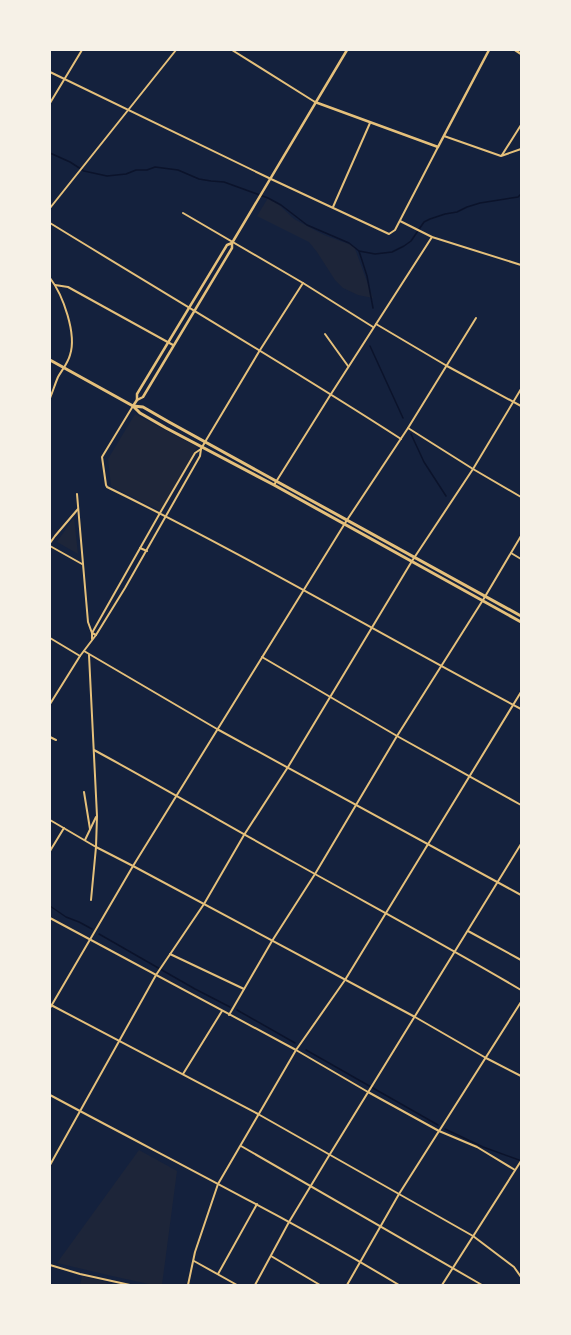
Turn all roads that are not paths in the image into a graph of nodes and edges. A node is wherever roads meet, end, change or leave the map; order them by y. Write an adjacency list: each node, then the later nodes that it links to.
1 (82, 50): 9 (street)
2 (176, 50): 12 (street)
3 (232, 50): 10 (street)
4 (347, 50): 10 (street)
5 (489, 50): 15 (street)
6 (515, 50): 7 (street)
7 (521, 54)
8 (50, 72): 9 (street)
9 (65, 79): 11 (street); 12 (street)
10 (315, 102): 13 (street); 19 (street)
11 (50, 103)
12 (129, 110): 19 (street); 20 (street)
13 (371, 122): 16 (street); 21 (street)
14 (521, 125): 18 (street)
15 (444, 136): 16 (street); 18 (street)
16 (438, 147): 23 (street)
17 (521, 150): 18 (street)
18 (501, 156)
19 (271, 179): 21 (street); 26 (street)
20 (50, 208)
21 (333, 208): 23 (street)
22 (182, 213): 26 (street)
23 (400, 221): 25 (street)
24 (50, 223): 33 (street)
25 (432, 237): 27 (street); 36 (street)
26 (232, 242): 28 (street); 29 (street); 31 (street)
27 (521, 265)
28 (210, 274): 29 (street); 33 (street)
29 (215, 277): 34 (street)
30 (50, 280): 32 (street)
31 (303, 283): 37 (street); 41 (street)
32 (55, 285): 39 (street); 45 (street)
33 (189, 308): 34 (street); 39 (street)
34 (194, 311): 40 (street); 41 (street)
35 (476, 318): 44 (street)
36 (376, 323): 37 (street); 44 (street)
37 (373, 327): 43 (street)
38 (325, 334): 43 (street)
39 (168, 342): 40 (street); 46 (street)
40 (173, 345): 47 (street)
41 (260, 350): 49 (street); 59 (street)
42 (50, 360): 45 (main road)
43 (348, 366): 49 (street)
44 (447, 366): 52 (street); 57 (street)
45 (64, 367): 50 (street); 53 (main road)
46 (150, 371): 47 (street); 51 (street)
47 (156, 375): 51 (street)
48 (521, 389): 52 (street)
49 (331, 394): 58 (street); 64 (street)
50 (50, 398)
51 (137, 400): 53 (street)
52 (514, 402): 54 (street); 63 (street)
53 (133, 406): 55 (main road); 56 (main road); 69 (street)
54 (521, 406)
55 (169, 422): 56 (main road); 59 (main road)
56 (166, 428): 60 (main road)
57 (408, 428): 58 (street); 63 (street)
58 (401, 439): 71 (street)
59 (205, 442): 60 (street); 61 (main road)
60 (202, 448): 62 (main road); 69 (street); 70 (street)
61 (241, 462): 62 (main road); 64 (main road)
62 (239, 466): 65 (main road)
63 (473, 470): 67 (street); 78 (street)
64 (277, 481): 65 (street); 71 (main road)
65 (274, 485): 72 (main road)
66 (77, 494): 68 (street)
67 (521, 497)
68 (79, 508): 74 (street); 81 (street)
69 (160, 513): 70 (street); 75 (street)
70 (167, 516): 76 (street); 86 (street)
71 (346, 520): 72 (street); 78 (main road)
72 (344, 524): 80 (main road); 86 (street)
73 (521, 536): 77 (street)
74 (50, 545): 81 (street)
75 (140, 548): 76 (street); 84 (street)
76 (147, 551): 85 (street)
77 (511, 553): 79 (street); 87 (street)
78 (414, 556): 80 (street); 82 (main road)
79 (521, 559)
80 (412, 561): 83 (main road); 91 (street)
81 (82, 564): 92 (street)
82 (434, 567): 83 (main road); 87 (main road)
83 (431, 572): 88 (main road)
84 (119, 585): 85 (street); 92 (street)
85 (125, 588): 93 (street)
86 (304, 589): 91 (street); 99 (street)
87 (485, 595): 88 (street); 89 (main road)
88 (483, 600): 90 (main road); 100 (street)
89 (521, 616)
90 (521, 622)
91 (371, 627): 100 (street); 102 (street)
92 (92, 633): 93 (street); 95 (street)
93 (96, 635): 95 (street)
94 (50, 638): 98 (street)
95 (92, 640): 96 (street)
96 (84, 651): 97 (street); 98 (street)
97 (89, 655): 106 (street); 110 (street)
98 (80, 656): 103 (street)
99 (262, 657): 102 (street); 106 (street)
100 (441, 666): 104 (street); 107 (street)
101 (521, 692): 104 (street)
102 (329, 696): 107 (street); 111 (street)
103 (50, 704)
104 (512, 705): 105 (street); 112 (street)
105 (521, 709)
106 (217, 729): 111 (street); 114 (street)
107 (397, 736): 112 (street); 115 (street)
108 (50, 737): 109 (street)
109 (56, 740)
110 (94, 750): 114 (street); 117 (street)
111 (288, 767): 115 (street); 121 (street)
112 (469, 775): 116 (street); 123 (street)
113 (84, 792): 120 (street)
114 (177, 795): 121 (street); 127 (street)
115 (356, 804): 123 (street); 128 (street)
116 (521, 805)
117 (97, 816): 120 (street); 125 (street)
118 (50, 820): 119 (street)
119 (64, 828): 122 (street); 126 (street)
120 (90, 829): 122 (street)
121 (244, 835): 128 (street); 132 (street)
122 (84, 840): 125 (street)
123 (427, 844): 129 (street); 133 (street)
124 (521, 844): 129 (street)
125 (96, 847): 127 (street); 131 (street)
126 (50, 851)
127 (133, 866): 132 (street); 136 (street)
128 (315, 874): 133 (street); 137 (street)
129 (498, 882): 130 (street); 135 (street)
130 (521, 895)
131 (91, 900)
132 (204, 904): 137 (street); 139 (street)
133 (385, 913): 138 (street); 142 (street)
134 (50, 918): 136 (street)
135 (468, 931): 138 (street); 140 (street)
136 (90, 940): 141 (street); 146 (street)
137 (272, 941): 142 (street); 143 (street)
138 (456, 951): 144 (street); 149 (street)
139 (170, 954): 141 (street); 143 (street)
140 (521, 960)
141 (156, 975): 147 (street); 150 (street)
142 (345, 980): 149 (street); 151 (street)
143 (244, 989): 148 (street)
144 (521, 990)
145 (521, 1002): 152 (street)
146 (50, 1006): 150 (street)
147 (222, 1011): 148 (street); 153 (street)
148 (229, 1015): 151 (street)
149 (415, 1017): 152 (street); 155 (street)
150 (120, 1041): 153 (street); 157 (street)
151 (296, 1050): 155 (street); 158 (street)
152 (486, 1058): 154 (street); 159 (street)
153 (183, 1074): 158 (street)
154 (521, 1076)
155 (368, 1092): 159 (street); 161 (street)
156 (50, 1095): 157 (street)
157 (80, 1111): 163 (street); 165 (street)
158 (258, 1114): 160 (street); 161 (street)
159 (439, 1131): 164 (street); 167 (street)
160 (240, 1145): 165 (street); 166 (street)
161 (330, 1154): 166 (street); 167 (street)
162 (521, 1161): 164 (street)
163 (50, 1165)
164 (515, 1170): 171 (street)
165 (218, 1184): 168 (street); 173 (street)
166 (310, 1187): 169 (street); 170 (street)
167 (399, 1194): 170 (street); 171 (street)
168 (257, 1204): 169 (street); 177 (street)
169 (289, 1222): 172 (street); 174 (street)
170 (380, 1227): 174 (street); 176 (street)
171 (473, 1236): 176 (street); 178 (street)
172 (271, 1256): 182 (street); 183 (street)
173 (194, 1261): 177 (street); 180 (street)
174 (360, 1262): 184 (street); 185 (street)
175 (50, 1265): 179 (street)
176 (452, 1268): 186 (street); 187 (street)
177 (218, 1274): 181 (street)
178 (521, 1277)
179 (130, 1285)
180 (188, 1285)
181 (237, 1285)
182 (255, 1285)
183 (320, 1285)
184 (347, 1285)
185 (399, 1285)
186 (442, 1285)
187 (482, 1285)

